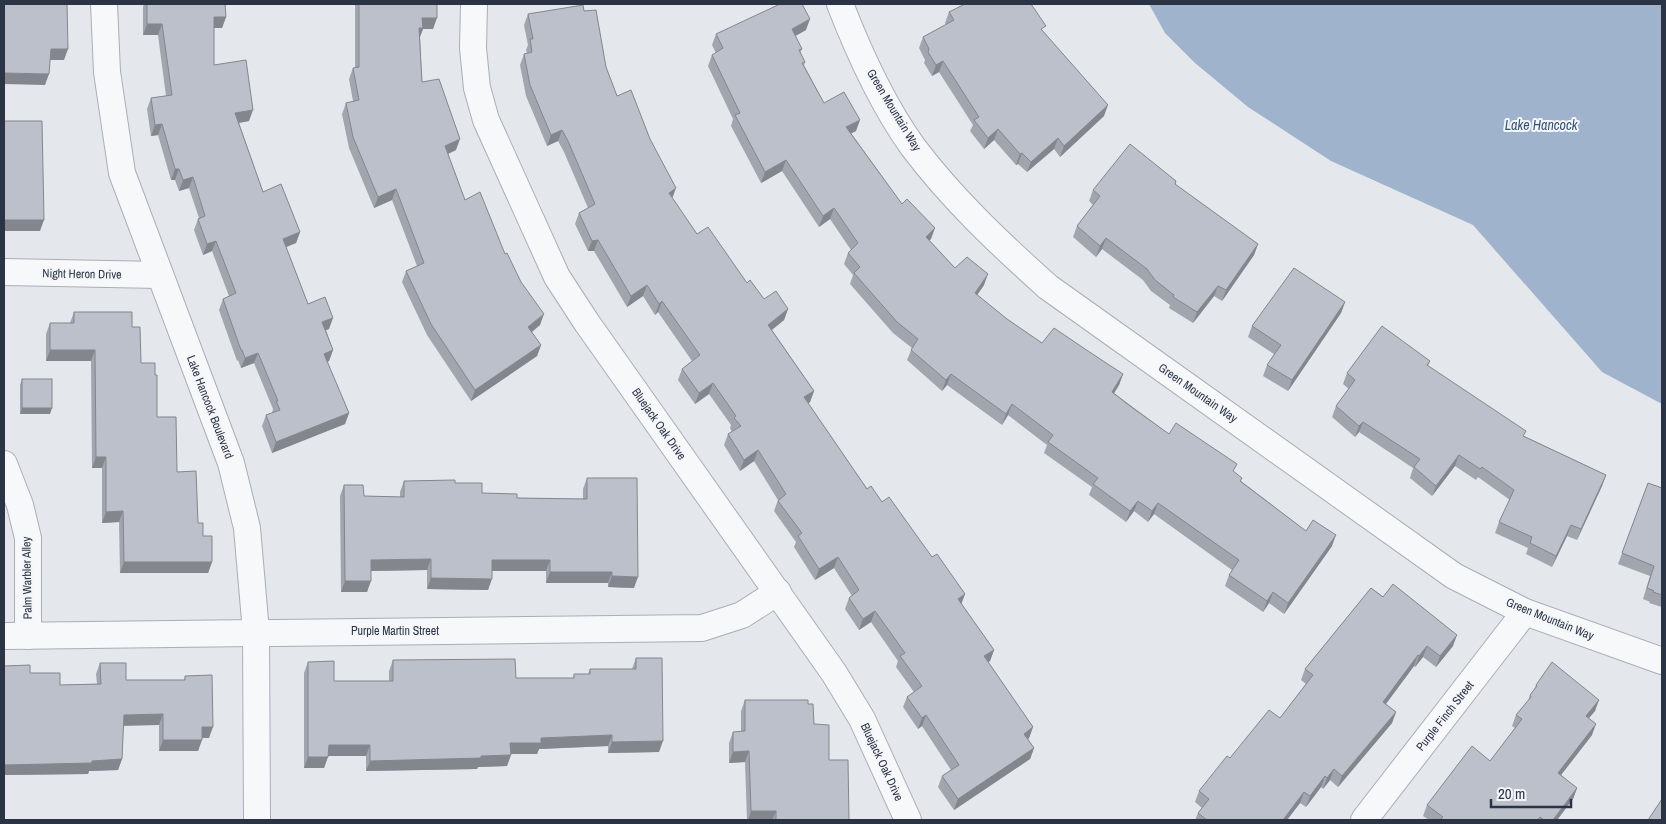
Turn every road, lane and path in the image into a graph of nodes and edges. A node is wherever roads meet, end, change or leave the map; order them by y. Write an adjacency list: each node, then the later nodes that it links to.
1 (104, 4): 5 (street, Lake Hancock Boulevard)
2 (474, 4): 7 (street, Bluejack Oak Drive)
3 (840, 4): 8 (street, Green Mountain Way)
4 (4, 272): 5 (street, Night Heron Drive)
5 (160, 275): 9 (street, Lake Hancock Boulevard)
6 (4, 464): 10 (street, Palm Warbler Alley)
7 (778, 592): 9 (street, Purple Martin Street); 13 (street, Bluejack Oak Drive)
8 (1525, 612): 11 (street, Green Mountain Way); 14 (street, Purple Finch Street)
9 (256, 632): 10 (street, Purple Martin Street); 12 (street, Lake Hancock Boulevard)
10 (16, 636)
11 (1662, 661)
12 (258, 820)
13 (908, 820)
14 (1364, 820)

